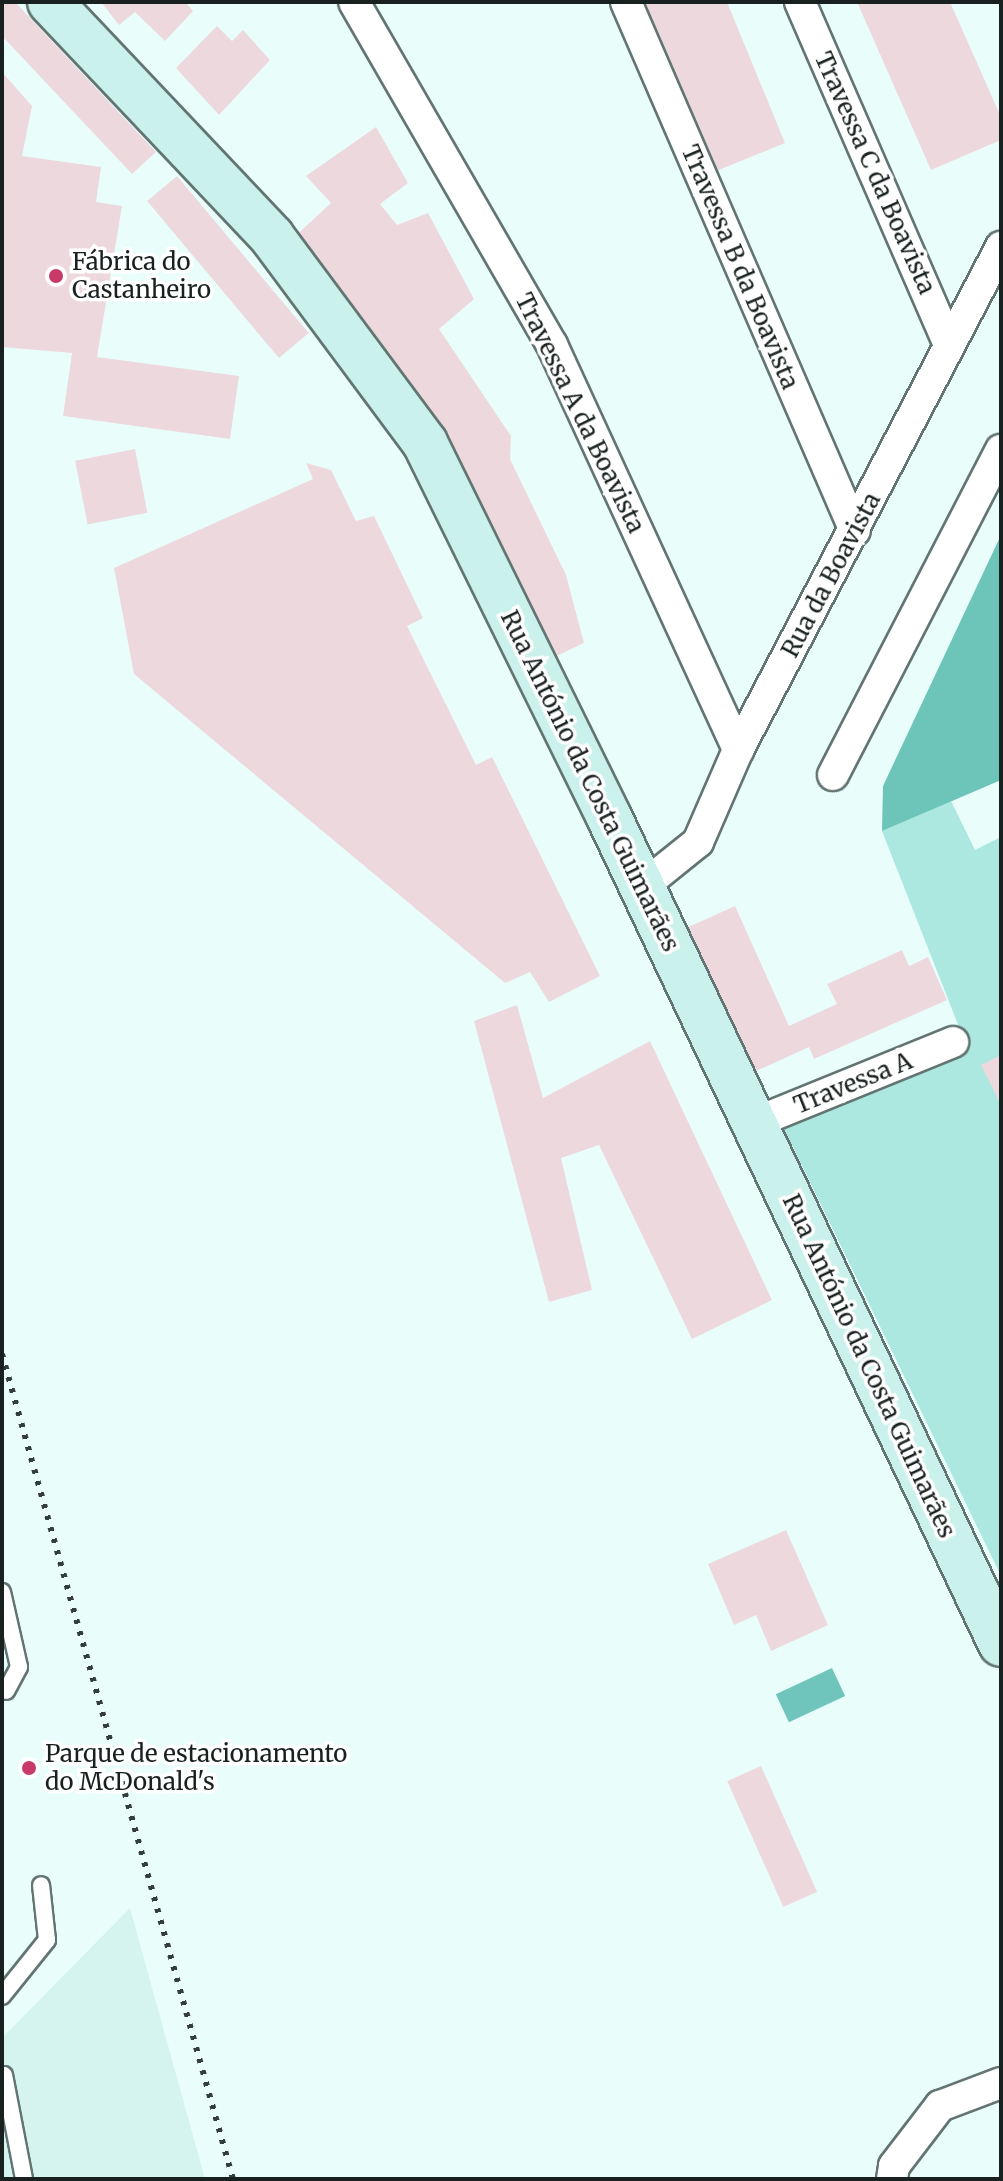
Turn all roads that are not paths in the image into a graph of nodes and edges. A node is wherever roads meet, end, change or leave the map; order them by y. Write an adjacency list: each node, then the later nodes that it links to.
1 (50, 2): 11 (main road, Rua António da Costa Guimarães)
2 (354, 2): 9 (street, Travessa A da Boavista)
3 (626, 2): 8 (street, Travessa B da Boavista)
4 (800, 2): 6 (street, Travessa C da Boavista)
5 (1001, 247): 6 (street, Rua da Boavista)
6 (949, 344): 8 (street, Rua da Boavista)
7 (1001, 450): 10 (street)
8 (855, 531): 9 (street, Rua da Boavista)
9 (738, 750): 11 (street, Rua da Boavista)
10 (833, 775)
11 (642, 887): 13 (main road, Rua António da Costa Guimarães)
12 (953, 1042): 13 (street, Travessa A)
13 (754, 1123): 15 (main road, Rua António da Costa Guimarães)
14 (2, 1592): 16 (lane)
15 (1001, 1644)
16 (6, 1691)
17 (41, 1885): 18 (lane)
18 (6, 1983): 19 (lane)
19 (2, 1996)
20 (4, 2075): 22 (lane)
21 (1001, 2083): 23 (street)
22 (24, 2179)
23 (892, 2179)

